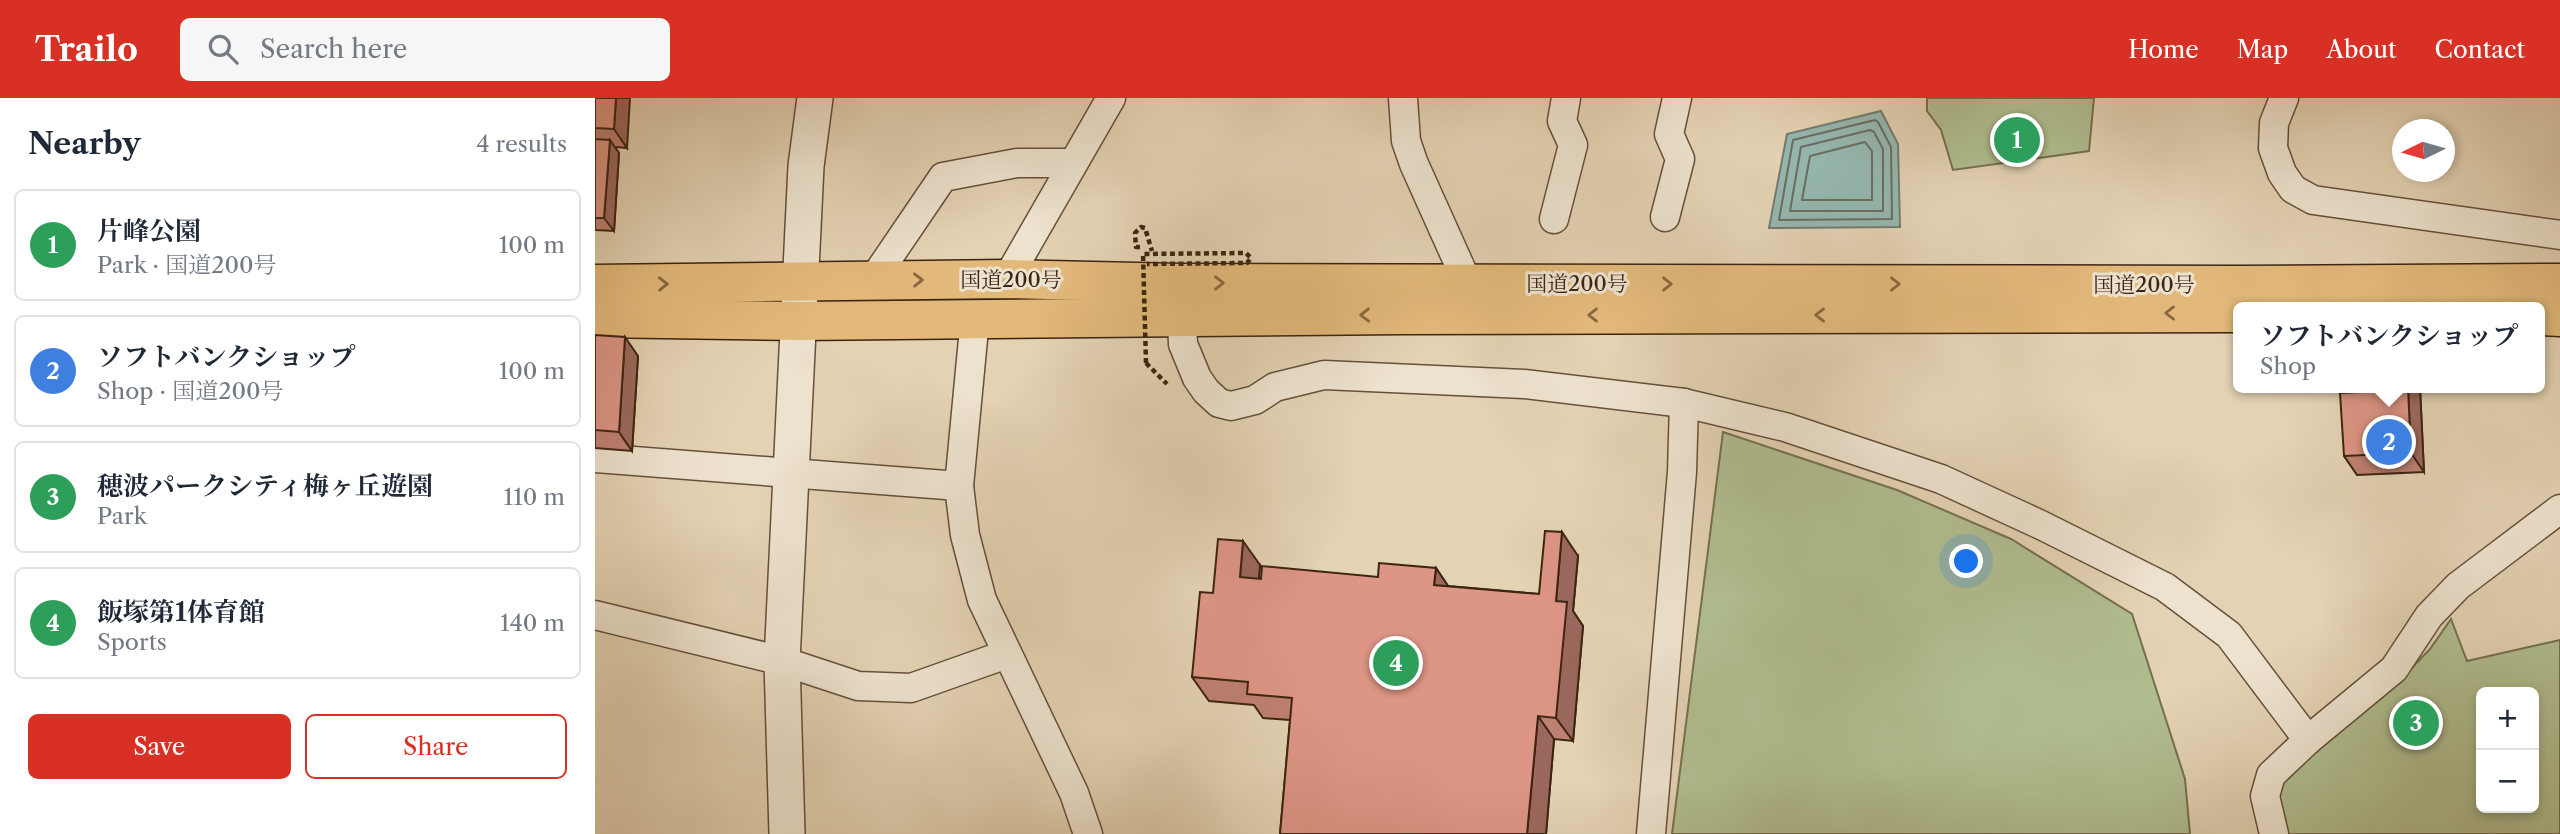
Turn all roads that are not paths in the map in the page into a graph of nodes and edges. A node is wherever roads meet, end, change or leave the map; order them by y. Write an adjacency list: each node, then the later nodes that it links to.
1 (815, 98): 13 (street)
2 (1111, 98): 7 (street)
3 (1403, 98): 16 (street)
4 (1566, 98): 9 (street)
5 (1677, 98): 8 (street)
6 (2284, 98): 10 (street)
7 (1072, 163): 11 (street); 12 (street)
8 (1665, 216)
9 (1554, 219)
10 (2560, 234)
11 (1007, 279): 12 (highway, 国道200号, one-way to 11); 17 (highway, 国道200号)
12 (873, 280): 13 (highway, 国道200号)
13 (801, 281): 15 (highway, 国道200号, one-way to 13); 21 (street)
14 (2560, 283): 16 (highway, 国道200号, one-way to 14)
15 (595, 284)
16 (1468, 284): 17 (highway, 国道200号, one-way to 16)
17 (1181, 300): 18 (highway, 国道200号, one-way to 17); 20 (highway, 国道200号); 22 (street)
18 (2233, 313)
19 (595, 318): 21 (highway, 国道200号)
20 (975, 318): 21 (highway, 国道200号); 25 (street)
21 (800, 321): 24 (street)
22 (1684, 403): 30 (street); 33 (street)
23 (595, 458): 24 (street)
24 (791, 471): 25 (street); 29 (street)
25 (959, 486): 28 (street)
26 (2560, 509): 30 (street)
27 (595, 615): 29 (street)
28 (1007, 654): 29 (street); 32 (street)
29 (782, 661): 31 (street)
30 (2308, 740): 34 (street)
31 (787, 834)
32 (1088, 834)
33 (1651, 834)
34 (2274, 834)

